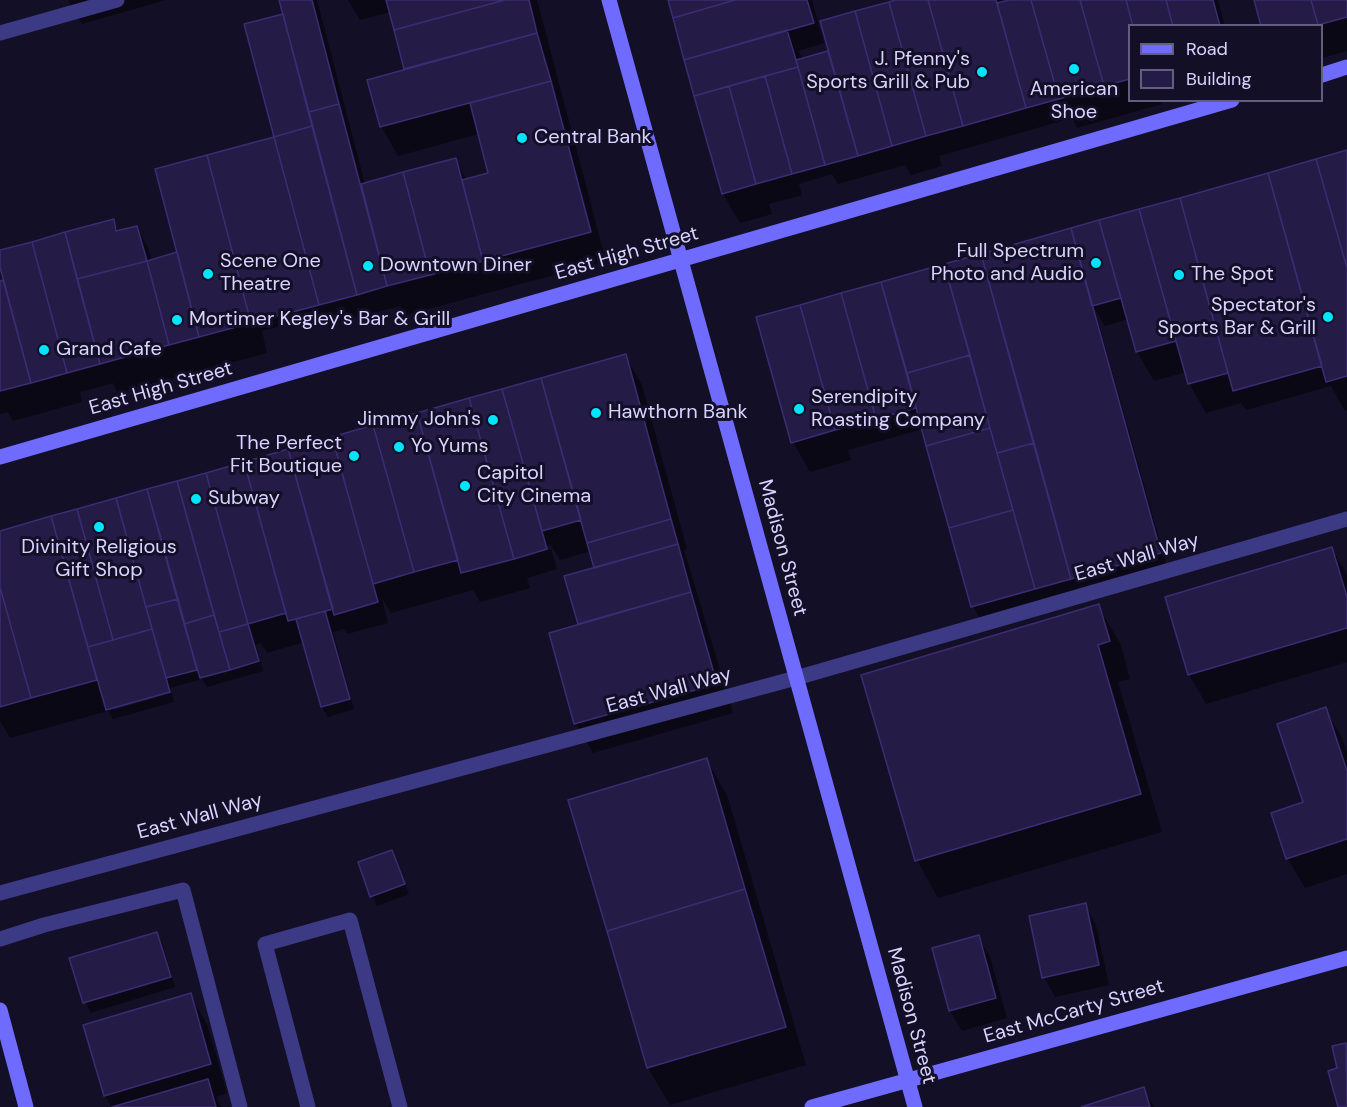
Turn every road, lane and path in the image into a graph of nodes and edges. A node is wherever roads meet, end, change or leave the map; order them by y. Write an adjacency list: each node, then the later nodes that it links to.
1 (117, 0): 3 (lane)
2 (609, 0): 7 (main road, Madison Street)
3 (0, 33)
4 (1347, 67): 5 (main road)
5 (1323, 75)
6 (1225, 102): 7 (main road, East High Street)
7 (680, 260): 8 (main road, East High Street); 10 (main road, Madison Street)
8 (0, 457)
9 (1347, 519): 10 (lane, East Wall Way)
10 (796, 678): 11 (lane, East Wall Way); 15 (main road, Madison Street)
11 (0, 893)
12 (0, 939): 17 (lane)
13 (1347, 958): 15 (main road, East McCarty Street)
14 (0, 1010): 16 (main road)
15 (907, 1080): 20 (main road, East McCarty Street); 21 (main road, Madison Street)
16 (26, 1107)
17 (240, 1107)
18 (308, 1107): 19 (lane)
19 (400, 1107)
20 (812, 1107)
21 (915, 1107)

